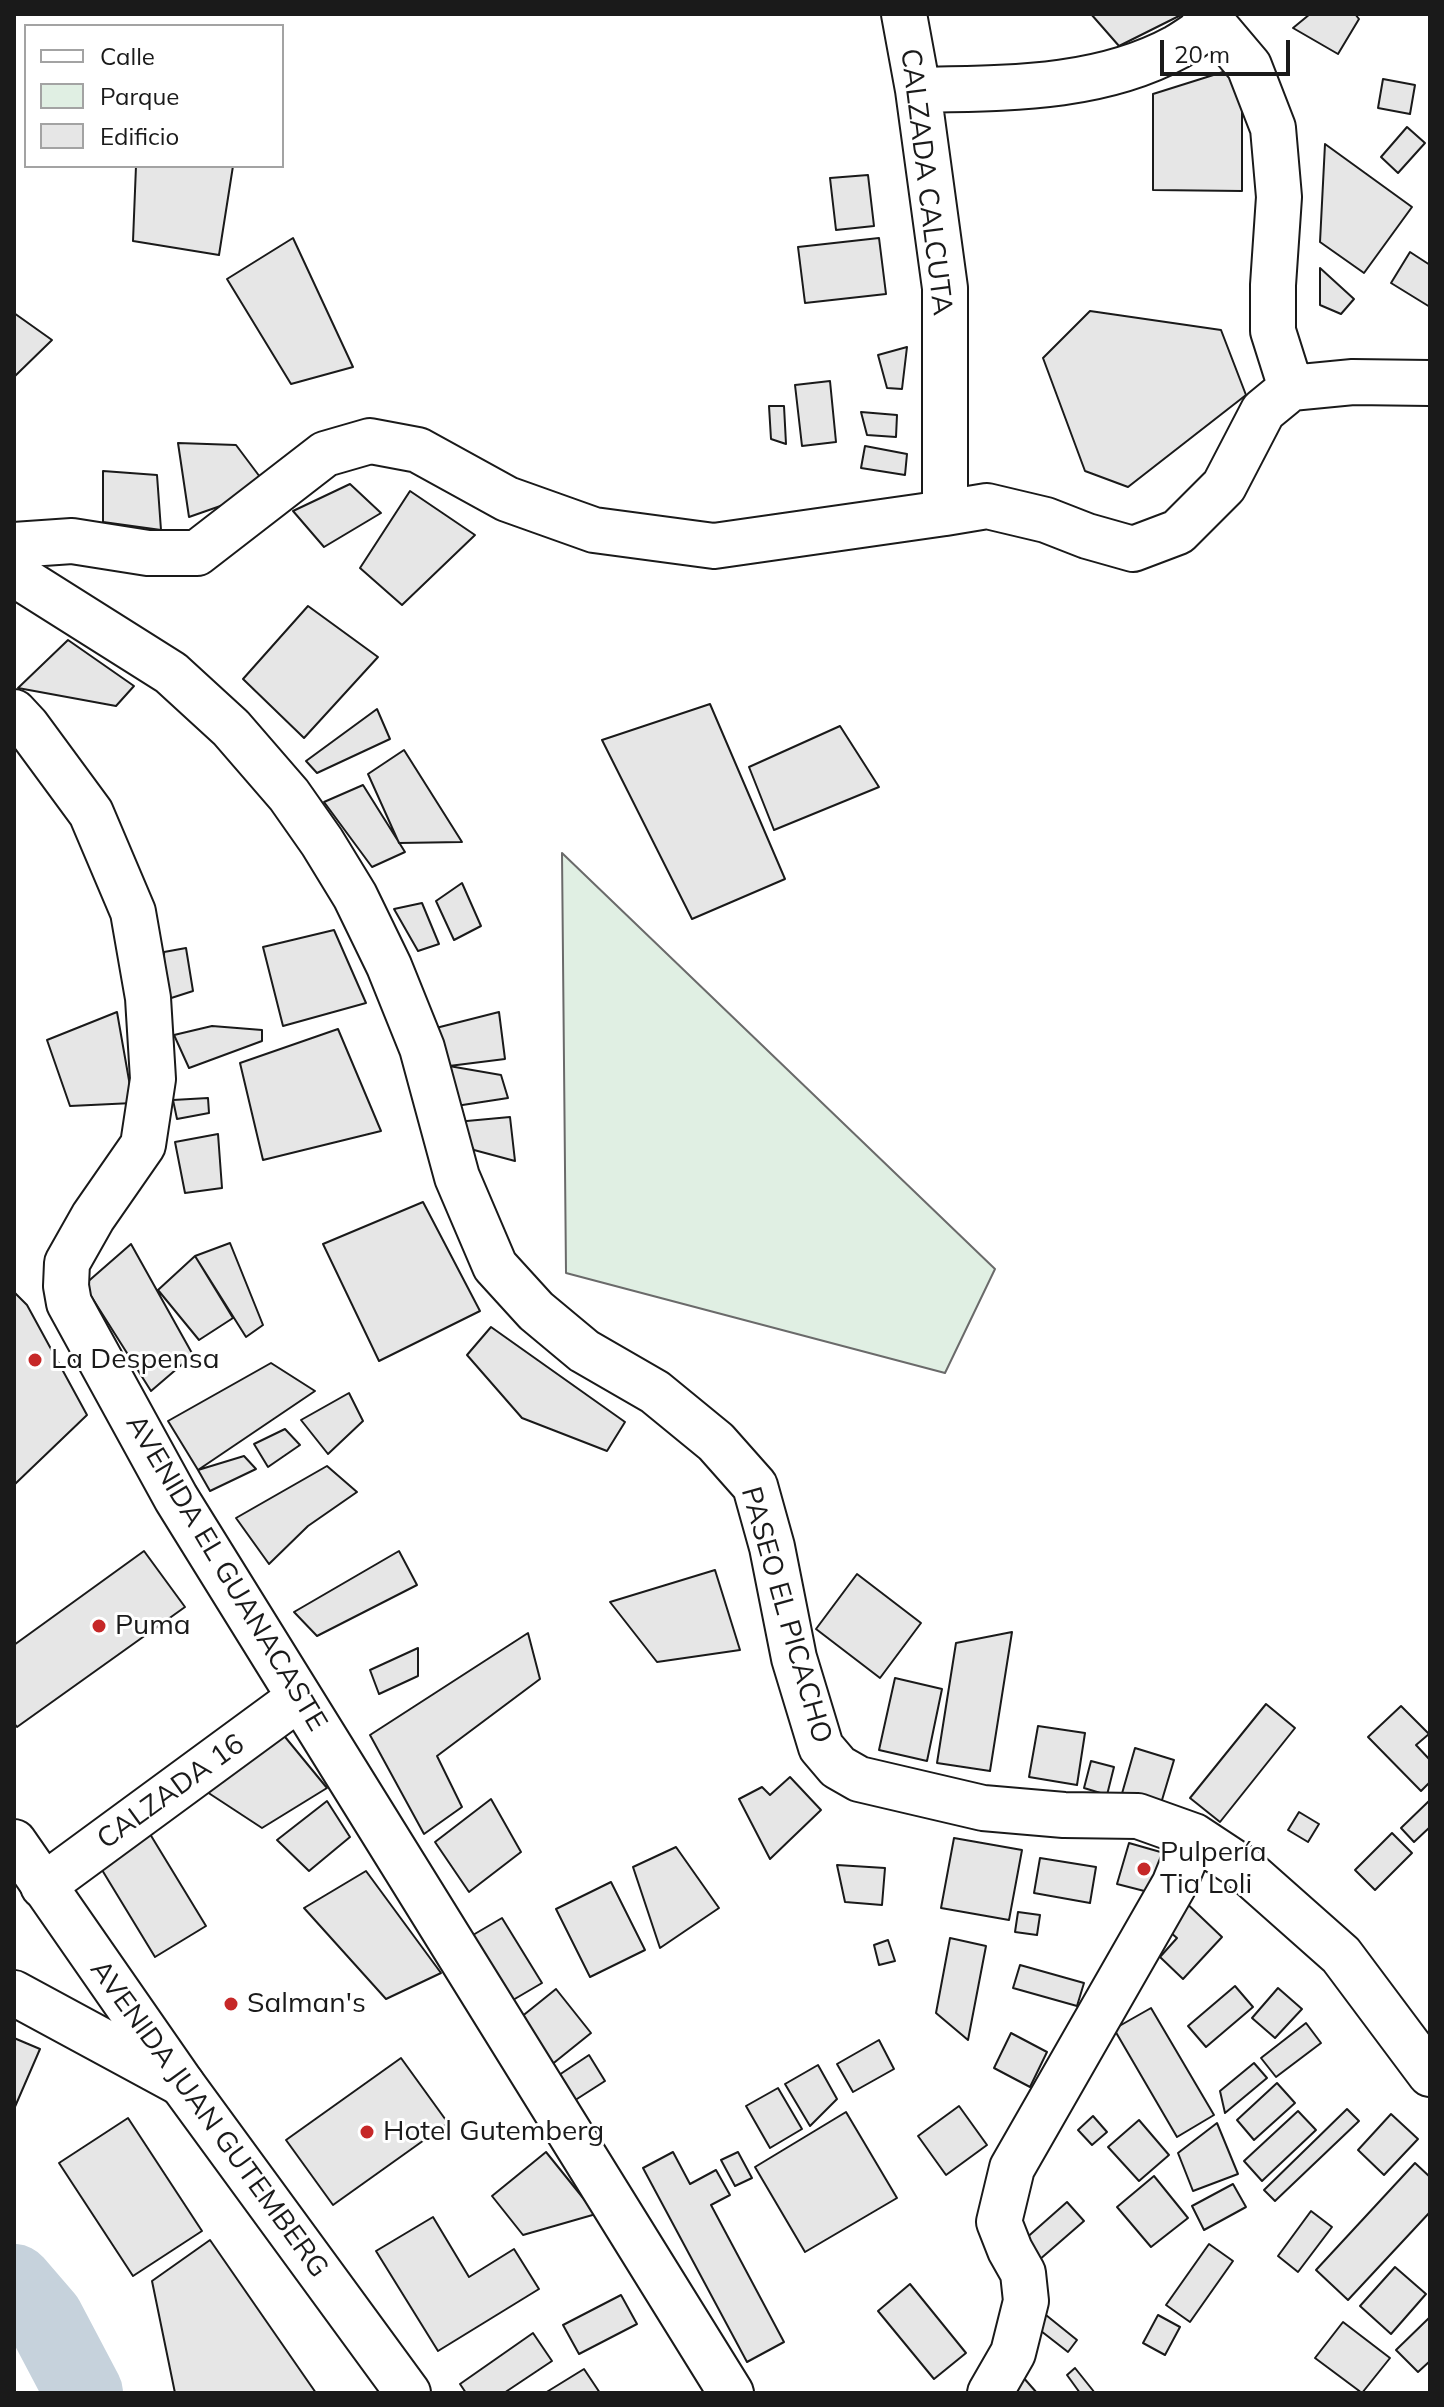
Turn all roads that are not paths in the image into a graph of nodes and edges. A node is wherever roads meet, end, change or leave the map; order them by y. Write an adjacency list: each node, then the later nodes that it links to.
1 (904, 14): 3 (street, CALZADA CALCUTA)
2 (1209, 18): 3 (street); 5 (street)
3 (918, 90): 6 (street, CALZADA CALCUTA)
4 (1430, 383): 5 (street)
5 (1291, 388): 6 (street)
6 (945, 513): 7 (street)
7 (14, 545)
8 (14, 574): 11 (street, PASEO EL PICACHO)
9 (18, 725): 10 (street, AVENIDA EL GUANACASTE)
10 (299, 1698): 13 (street, CALZADA 16); 18 (street, AVENIDA EL GUANACASTE)
11 (1194, 1836): 15 (street, PASEO EL PICACHO); 19 (street)
12 (14, 1842): 13 (street, AVENIDA JUAN GUTEMBERG)
13 (43, 1886): 16 (street, AVENIDA JUAN GUTEMBERG)
14 (14, 1993): 16 (street)
15 (1430, 2074)
16 (182, 2084): 17 (street, AVENIDA JUAN GUTEMBERG)
17 (408, 2393)
18 (731, 2393)
19 (990, 2393)

